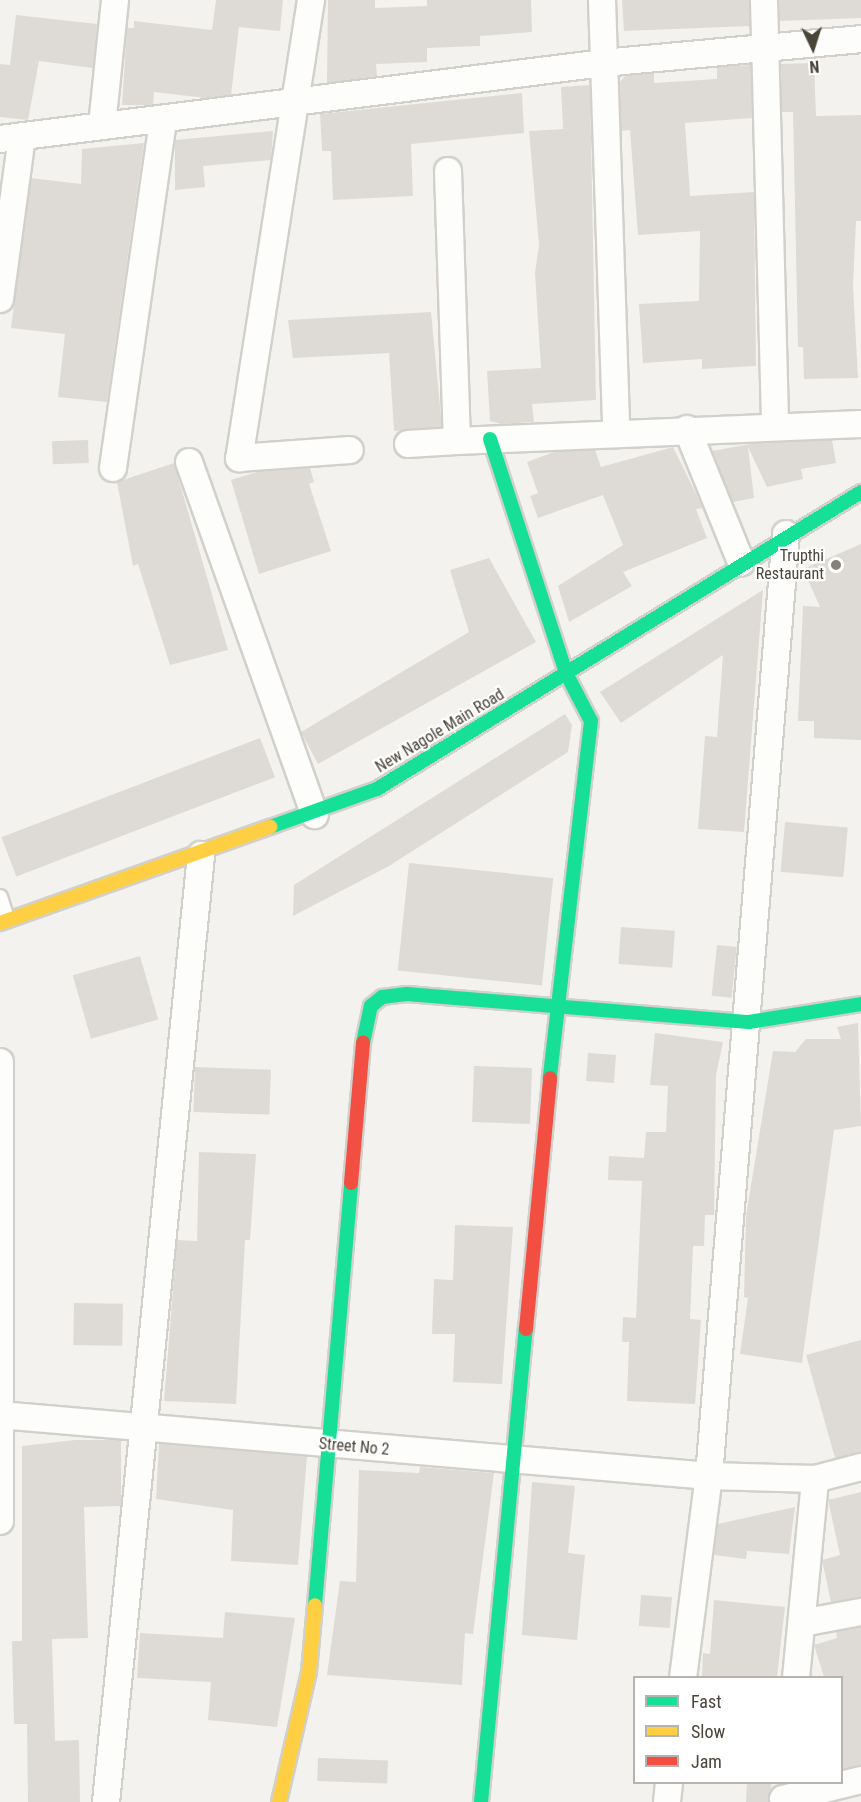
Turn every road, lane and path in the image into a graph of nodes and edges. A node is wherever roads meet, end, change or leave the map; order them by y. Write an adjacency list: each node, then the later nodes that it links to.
1 (115, 0): 10 (street)
2 (311, 0): 8 (street)
3 (602, 0): 7 (street)
4 (764, 0): 6 (street)
5 (861, 39): 6 (street)
6 (765, 47): 7 (street); 15 (street)
7 (603, 63): 8 (street); 17 (street)
8 (295, 99): 9 (street); 21 (street)
9 (163, 119): 10 (street); 23 (street)
10 (102, 126): 11 (street)
11 (11, 138): 13 (street)
12 (447, 171): 19 (street)
13 (0, 299)
14 (861, 424): 15 (street)
15 (775, 426): 16 (street)
16 (687, 429): 17 (street); 26 (street)
17 (616, 432): 18 (street)
18 (490, 439): 19 (street); 27 (street)
19 (457, 441): 20 (street)
20 (408, 444)
21 (350, 450)
22 (189, 462): 28 (street)
23 (113, 468)
24 (861, 492): 25 (street, New Nagole Main Road)
25 (786, 534): 26 (street, New Nagole Main Road); 34 (street)
26 (741, 562): 27 (street, New Nagole Main Road)
27 (566, 673): 28 (street, New Nagole Main Road); 33 (street)
28 (315, 815): 29 (street, New Nagole Main Road)
29 (201, 855): 31 (street, New Nagole Main Road); 37 (street)
30 (0, 897): 31 (lane)
31 (4, 921)
32 (861, 1004): 34 (street)
33 (557, 1007): 34 (street); 38 (street); 39 (street)
34 (749, 1022): 41 (street)
35 (0, 1062): 36 (street)
36 (1, 1415): 37 (street, Street No 2); 43 (street)
37 (144, 1426): 38 (street, Street No 2); 53 (street)
38 (327, 1444): 39 (street, Street No 2); 54 (street)
39 (513, 1461): 41 (street, Street No 2); 55 (street)
40 (861, 1467): 42 (street, Street No 2)
41 (709, 1476): 42 (street, Street No 2); 46 (street)
42 (815, 1479): 45 (street)
43 (0, 1521)
44 (861, 1612): 45 (street)
45 (802, 1623): 47 (street)
46 (683, 1676)
47 (796, 1676)
48 (861, 1780): 49 (street)
49 (843, 1783)
50 (669, 1784): 56 (street)
51 (840, 1784): 52 (street)
52 (783, 1795)
53 (106, 1802)
54 (279, 1802)
55 (481, 1802)
56 (667, 1802)

